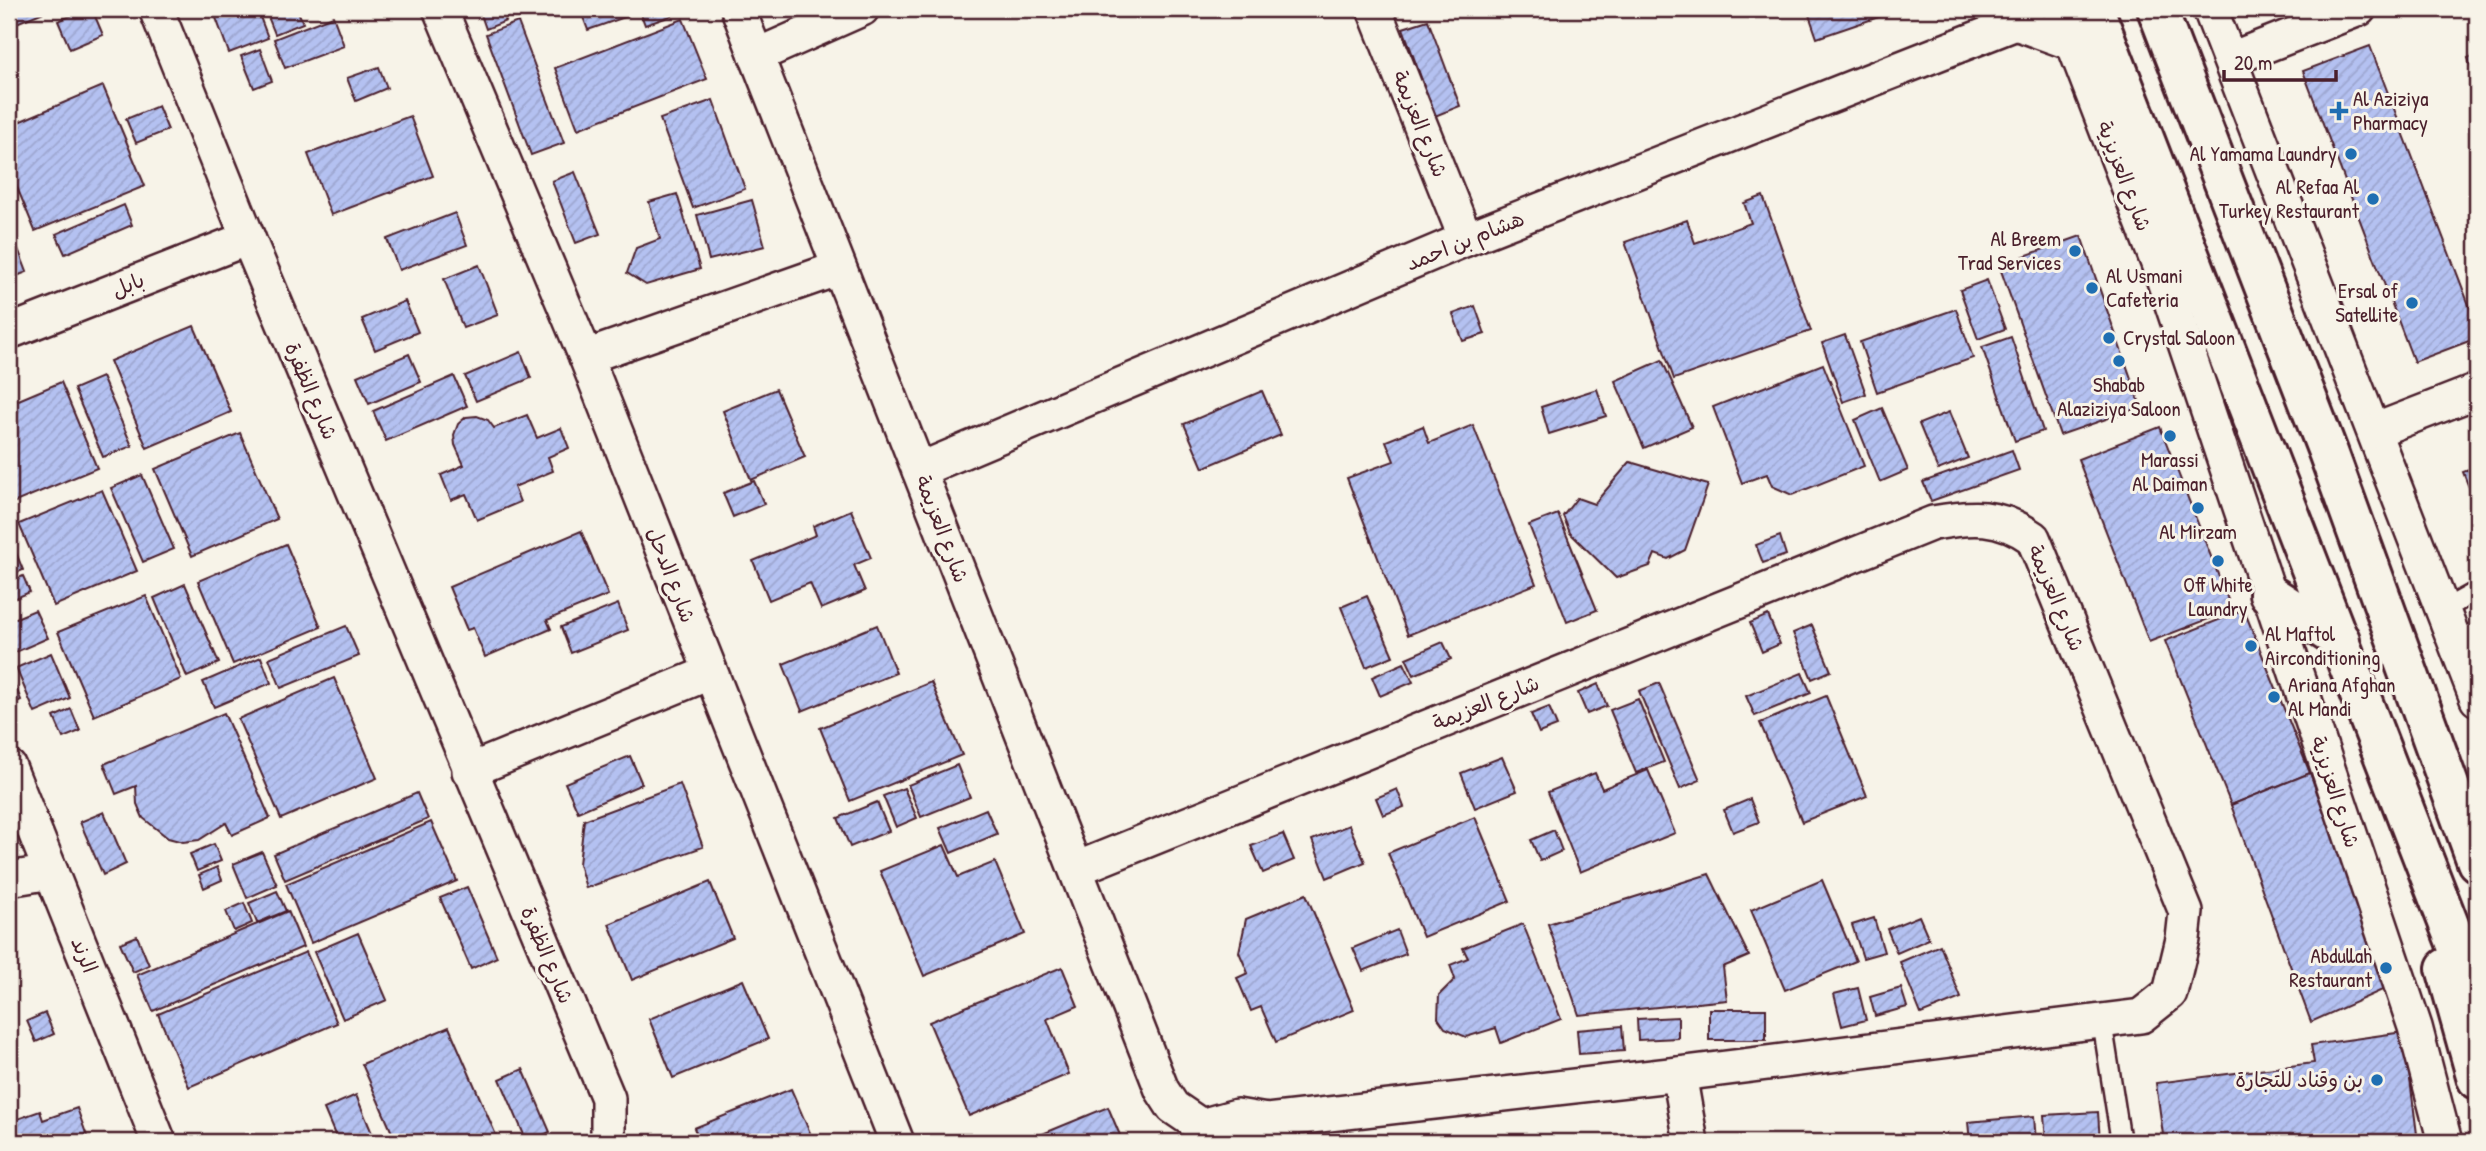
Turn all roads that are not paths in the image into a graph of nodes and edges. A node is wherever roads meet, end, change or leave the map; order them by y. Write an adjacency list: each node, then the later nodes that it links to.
1 (156, 9): 15 (street, شارع الظفرة)
2 (440, 9): 19 (street, شارع الدحل)
3 (738, 9): 13 (street, شارع العزيمة)
4 (862, 9): 13 (street)
5 (1374, 9): 16 (street, شارع العزيمة)
6 (2060, 9): 12 (street, شارع العزيزية)
7 (2094, 9): 26 (main road, شارع العزيزية)
8 (2157, 9): 32 (main road)
9 (2210, 9): 14 (street)
10 (2359, 9): 14 (street)
11 (2019, 16): 12 (street, هشام بن احمد); 16 (street, هشام بن احمد)
12 (2074, 44): 24 (street, شارع العزيزية)
13 (756, 56): 17 (street, شارع العزيمة)
14 (2231, 59): 21 (street)
15 (248, 238): 18 (street, بابل); 30 (street, شارع الظفرة)
16 (1466, 239): 22 (street, هشام بن احمد)
17 (839, 268): 19 (street); 22 (street, شارع العزيمة)
18 (9, 332)
19 (586, 357): 27 (street, شارع الدحل)
20 (2477, 391): 21 (street)
21 (2374, 431): 25 (street)
22 (919, 470): 33 (street, شارع العزيمة)
23 (2477, 591): 25 (lane)
24 (2269, 594): 26 (main road); 45 (street, شارع العزيزية)
25 (2458, 627): 28 (street)
26 (2340, 639): 31 (main road, شارع العزيزية)
27 (709, 673): 30 (street); 42 (street, شارع الدحل)
28 (2477, 699)
29 (9, 767): 34 (street, الرند)
30 (470, 771): 41 (street, شارع الظفرة)
31 (2423, 853): 36 (main road, شارع العزيزية); 39 (main road)
32 (2477, 862)
33 (1076, 869): 37 (street, شارع العزيمة); 38 (street, شارع العزيمة)
34 (51, 872): 35 (street); 40 (street, الرند)
35 (9, 879)
36 (2477, 997)
37 (2102, 1021): 38 (street, شارع العزيمة); 44 (lane)
38 (1679, 1074): 43 (street)
39 (2477, 1079)
40 (159, 1142)
41 (608, 1142)
42 (897, 1142)
43 (1691, 1142)
44 (2121, 1142)
45 (2445, 1142)

